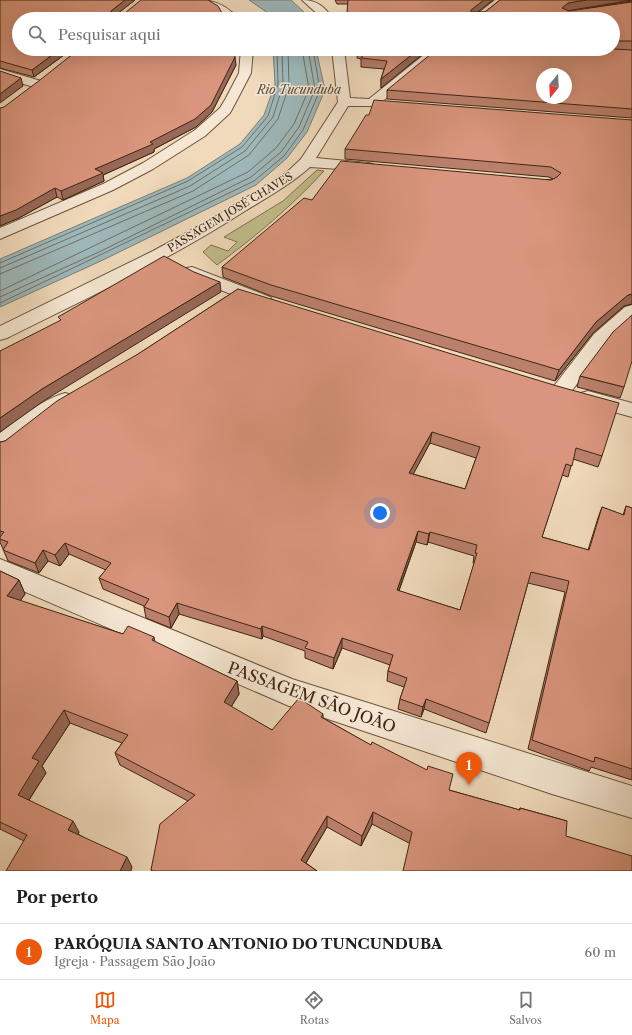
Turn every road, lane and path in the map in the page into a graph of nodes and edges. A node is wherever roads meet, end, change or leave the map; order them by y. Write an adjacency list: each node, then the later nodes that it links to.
1 (204, 0): 4 (street)
2 (307, 0): 5 (street)
3 (501, 0): 6 (street)
4 (226, 12)
5 (323, 12)
6 (485, 12)
7 (246, 56): 19 (street)
8 (339, 56): 14 (street)
9 (429, 56): 15 (street)
10 (0, 73): 12 (street)
11 (49, 74): 12 (street)
12 (37, 84): 13 (street)
13 (25, 93)
14 (344, 102): 15 (street); 17 (street, PASSAGEM JOSÉ CHAVES)
15 (372, 103): 16 (street)
16 (395, 104)
17 (307, 162): 18 (street); 20 (street, PASSAGEM JOSÉ CHAVES)
18 (385, 168)
19 (0, 234)
20 (159, 255): 21 (street); 25 (street, PASSAGEM JOSÉ CHAVES)
21 (237, 291): 22 (street); 23 (street)
22 (219, 304)
23 (278, 305)
24 (632, 311): 27 (street)
25 (0, 334)
26 (82, 390): 28 (street)
27 (632, 410)
28 (0, 445)
29 (0, 570): 30 (street, PASSAGEM SÃO JOÃO)
30 (632, 802)

